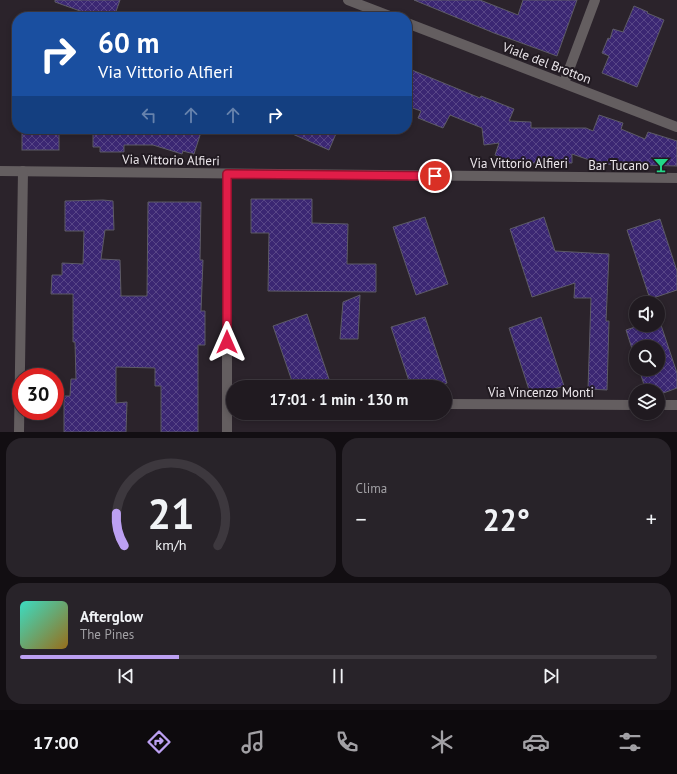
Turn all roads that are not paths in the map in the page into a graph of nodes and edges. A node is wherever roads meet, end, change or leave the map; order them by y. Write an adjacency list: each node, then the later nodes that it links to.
1 (348, 0): 3 (street)
2 (595, 0): 5 (street)
3 (379, 12)
4 (412, 25): 5 (street, Viale del Brotton)
5 (564, 83): 6 (street, Viale del Brotton)
6 (677, 127)
7 (0, 171): 8 (street, Via Vittorio Alfieri)
8 (23, 171): 9 (street, Via Vittorio Alfieri); 17 (street)
9 (227, 174): 10 (street, Via Vittorio Alfieri); 11 (street)
10 (677, 178)
11 (230, 380)
12 (452, 404): 13 (street, Via Vincenzo Monti)
13 (629, 405)
14 (665, 405): 15 (street)
15 (677, 405)
16 (228, 420): 18 (street)
17 (19, 432)
18 (227, 432)

